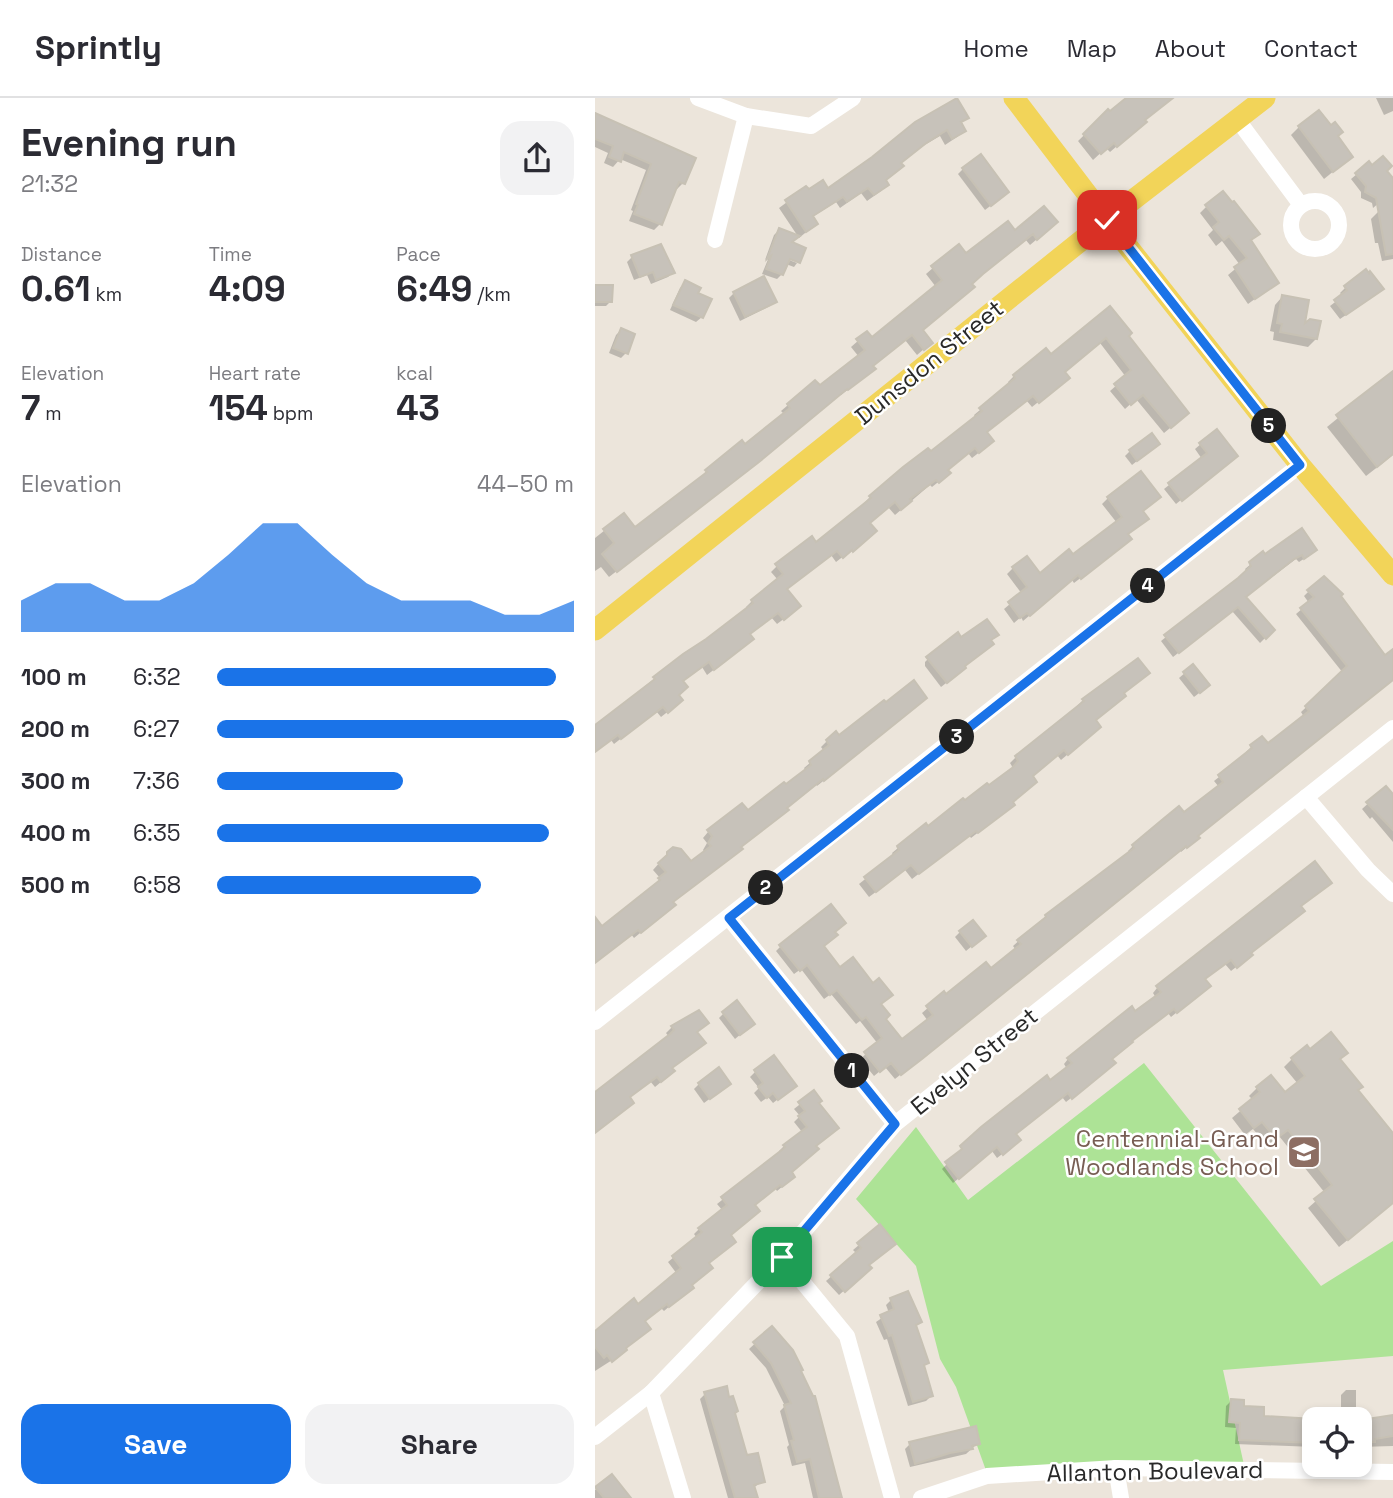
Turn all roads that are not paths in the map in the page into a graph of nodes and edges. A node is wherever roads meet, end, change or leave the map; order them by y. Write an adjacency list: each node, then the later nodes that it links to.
1 (698, 98): 5 (street)
2 (853, 98): 5 (street)
3 (1014, 98): 8 (main road)
4 (1265, 98): 6 (main road, Dunsdon Street)
5 (745, 116): 9 (street)
6 (1237, 119): 7 (street); 8 (main road, Dunsdon Street)
7 (1301, 205)
8 (1107, 220): 10 (main road); 12 (main road, Dunsdon Street)
9 (715, 240)
10 (1300, 465): 11 (main road); 16 (street)
11 (1393, 575)
12 (595, 629)
13 (1393, 728): 14 (street, Evelyn Street)
14 (1306, 797): 15 (street); 18 (street, Evelyn Street)
15 (1393, 894)
16 (729, 918): 17 (street); 18 (street)
17 (595, 1022)
18 (895, 1124): 19 (street, Evelyn Street)
19 (782, 1257): 20 (street, Evelyn Street); 25 (street)
20 (652, 1393): 21 (street, Evelyn Street); 24 (street)
21 (595, 1437)
22 (1117, 1468): 23 (street, Allanton Boulevard); 26 (street, Allanton Boulevard); 27 (street)
23 (1393, 1472)
24 (683, 1498)
25 (892, 1498)
26 (921, 1498)
27 (1121, 1498)

